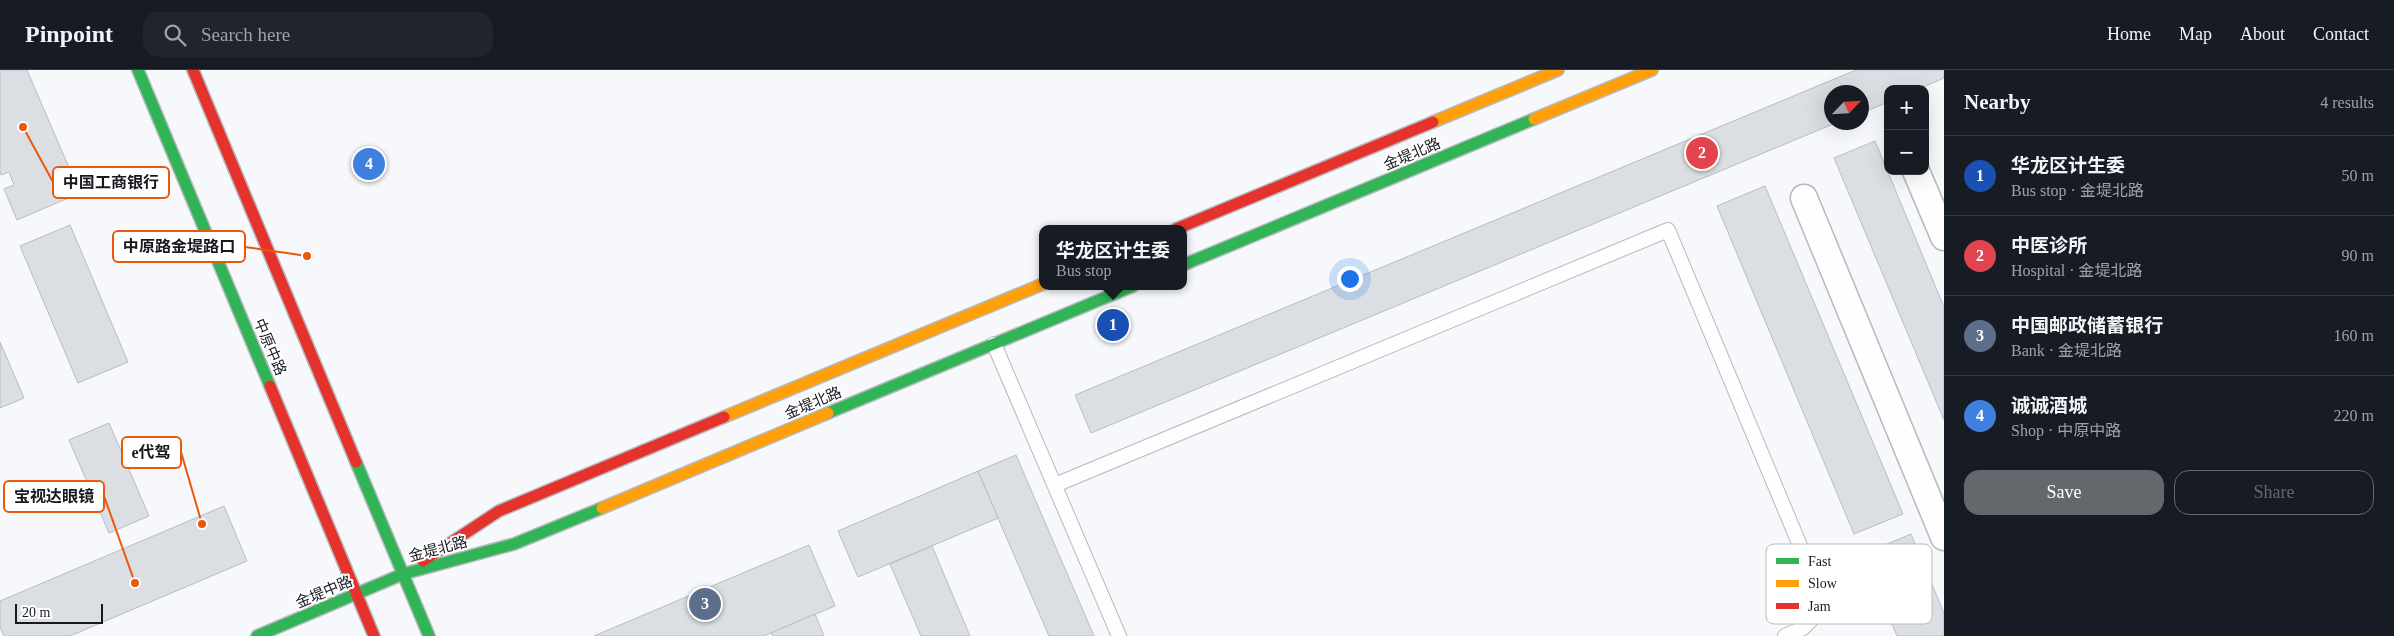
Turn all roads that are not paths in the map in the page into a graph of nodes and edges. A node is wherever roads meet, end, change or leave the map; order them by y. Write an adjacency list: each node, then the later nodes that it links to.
1 (138, 70): 17 (street, 中原中路)
2 (193, 70): 16 (street)
3 (1558, 70): 7 (street, 金堤北路)
4 (1652, 70): 9 (street, 金堤北路)
5 (1918, 175): 8 (street)
6 (1804, 198): 14 (street)
7 (1186, 225)
8 (1944, 237)
9 (1187, 263)
10 (1039, 286): 16 (street, 金堤北路)
11 (1122, 290): 12 (street, 金堤北路)
12 (994, 344): 13 (lane); 16 (street, 金堤北路)
13 (1054, 485): 15 (lane); 22 (lane)
14 (1944, 537)
15 (1799, 544)
16 (403, 574): 17 (street, 金堤中路); 21 (street)
17 (357, 595): 19 (street, 金堤中路); 20 (street, 中原中路)
18 (1807, 624): 23 (lane)
19 (257, 636)
20 (374, 636)
21 (429, 636)
22 (1119, 636)
23 (1785, 636)

